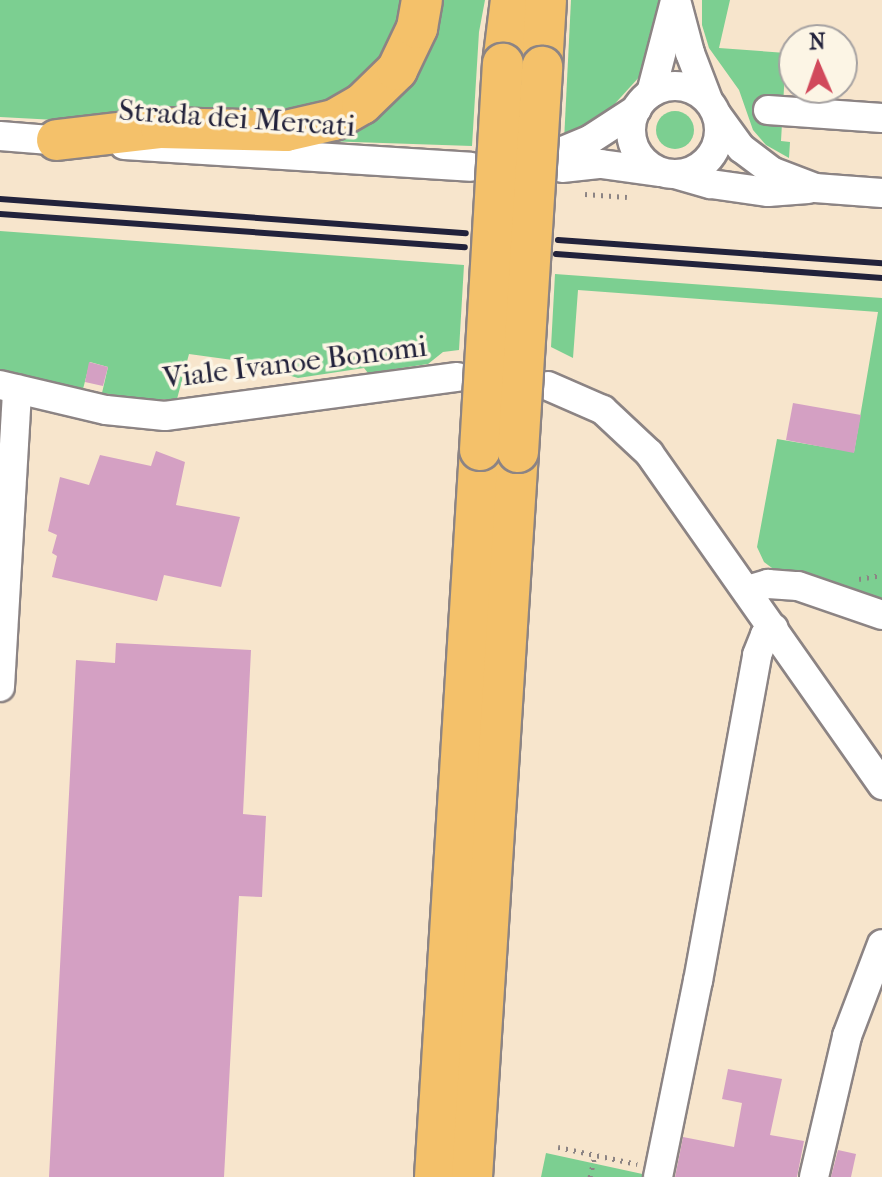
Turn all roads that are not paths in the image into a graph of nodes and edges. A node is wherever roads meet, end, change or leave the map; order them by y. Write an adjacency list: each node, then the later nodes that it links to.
1 (422, 0): 11 (highway)
2 (502, 0): 5 (highway)
3 (676, 0): 6 (street); 7 (street)
4 (538, 2): 5 (highway); 19 (highway, bridge)
5 (504, 52): 19 (highway, bridge)
6 (644, 101): 7 (street); 13 (street); 13 (street)
7 (713, 108): 13 (street); 14 (street)
8 (768, 110): 9 (street)
9 (882, 118)
10 (0, 136): 11 (street, Strada dei Mercati)
11 (57, 140): 12 (street, Strada dei Mercati)
12 (470, 167)
13 (671, 173): 14 (street)
14 (821, 189): 15 (street)
15 (882, 193)
16 (457, 377): 18 (street, Viale Ivanoe Bonomi)
17 (548, 386): 20 (street)
18 (8, 387): 23 (street)
19 (499, 451): 27 (highway); 28 (highway)
20 (748, 590): 21 (street); 22 (street)
21 (882, 615)
22 (774, 628): 24 (street); 26 (street)
23 (0, 687)
24 (882, 785)
25 (882, 944): 29 (street)
26 (658, 1173)
27 (435, 1177)
28 (472, 1177)
29 (814, 1177)

